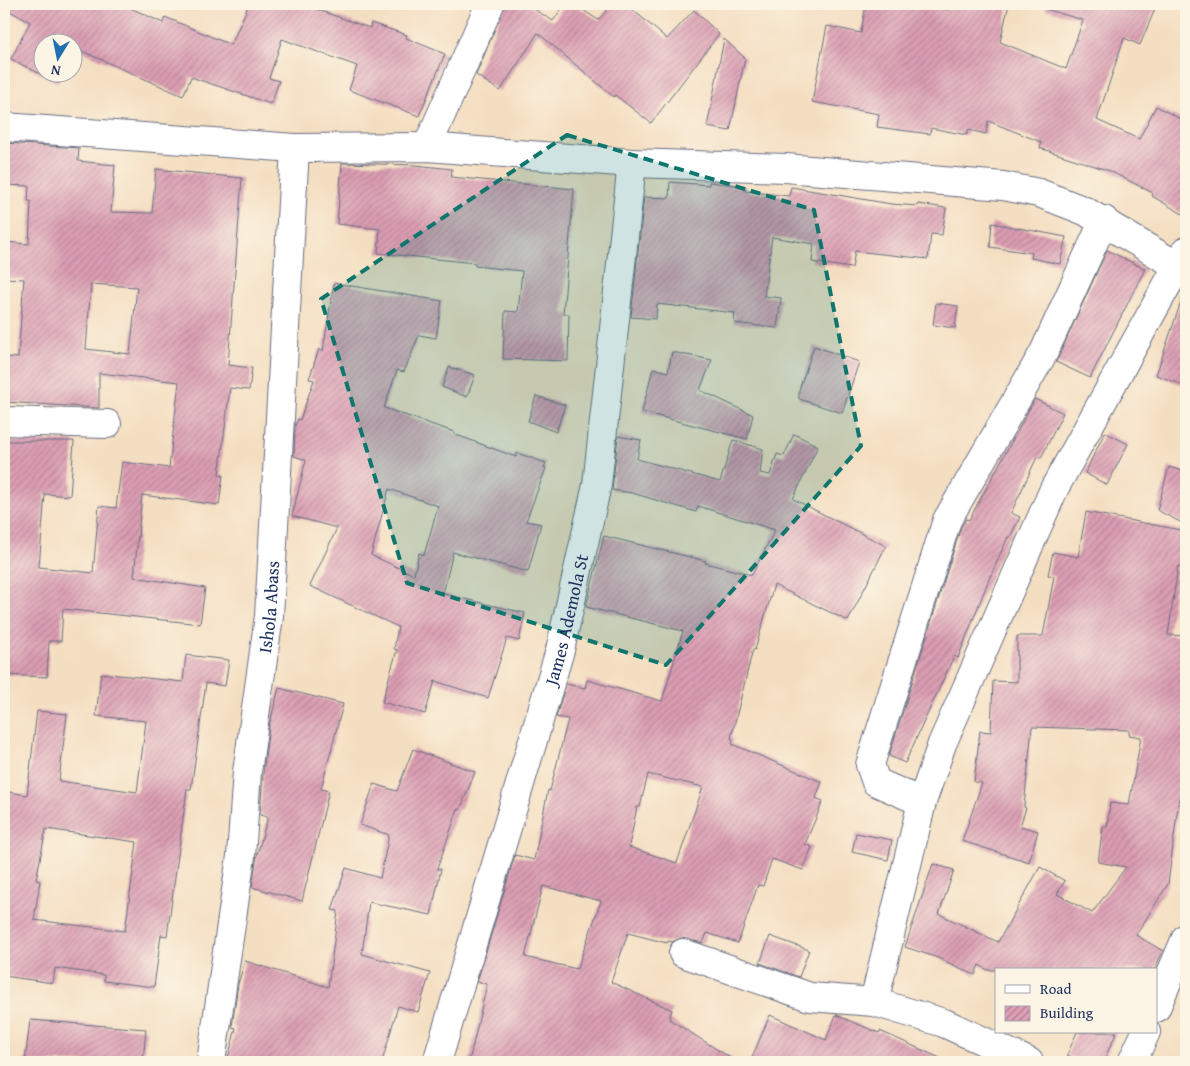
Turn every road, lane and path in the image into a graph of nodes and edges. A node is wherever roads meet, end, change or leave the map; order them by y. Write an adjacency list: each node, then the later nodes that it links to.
1 (490, 4): 3 (street)
2 (4, 127): 4 (street)
3 (427, 147): 4 (street); 5 (street)
4 (295, 148): 16 (street, Ishola Abass)
5 (632, 163): 6 (street); 17 (street, James Ademola St)
6 (1104, 220): 7 (street); 10 (street)
7 (1184, 263): 10 (street)
8 (4, 421): 9 (street)
9 (107, 424)
10 (922, 802): 13 (street)
11 (1186, 938): 14 (street)
12 (683, 953): 13 (street)
13 (874, 1002): 18 (street)
14 (1158, 1003)
15 (1145, 1034): 19 (street)
16 (211, 1062)
17 (437, 1062)
18 (1029, 1062)
19 (1136, 1062)

